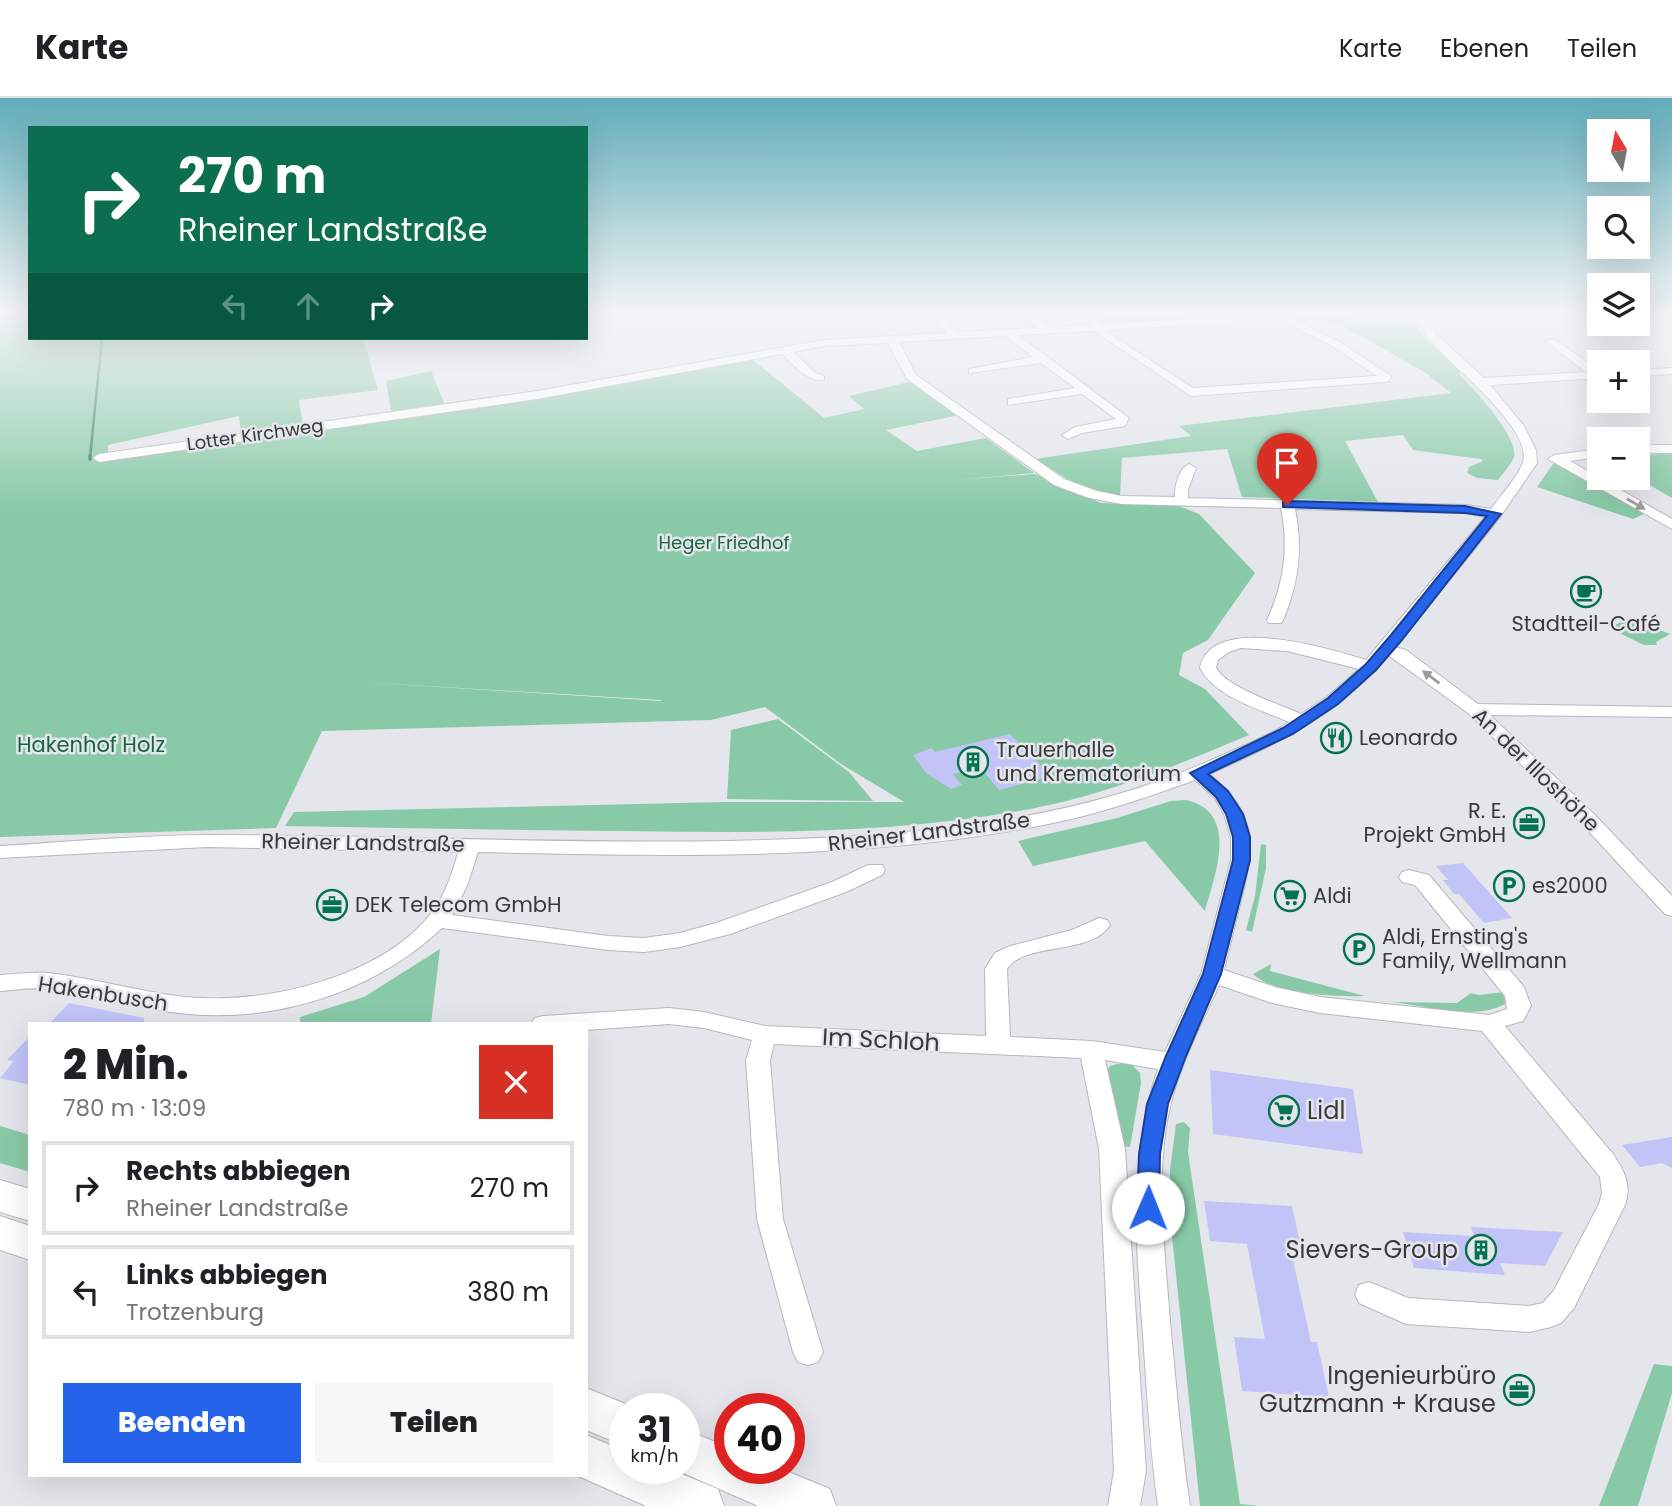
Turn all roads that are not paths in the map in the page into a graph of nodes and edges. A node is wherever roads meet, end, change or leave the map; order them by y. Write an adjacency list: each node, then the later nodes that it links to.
1 (629, 379): 15 (street, Lotter Kirchweg)
2 (913, 379): 19 (street)
3 (1068, 379): 9 (street)
4 (1171, 379): 5 (street, Lotter Kirchweg)
5 (1385, 379)
6 (1477, 379): 8 (street)
7 (1536, 379): 8 (street)
8 (1481, 382): 16 (street)
9 (1083, 390): 10 (street); 11 (street)
10 (1012, 402)
11 (1068, 435)
12 (1650, 449): 13 (street)
13 (1672, 449)
14 (1587, 455): 17 (street)
15 (99, 458)
16 (1532, 458): 17 (street); 21 (street, Rheiner Landstraße)
17 (1558, 459): 22 (street, one-way to 22)
18 (1189, 468): 19 (street)
19 (1182, 502): 20 (street)
20 (1287, 505): 21 (street); 23 (street)
21 (1495, 514): 24 (street, Rheiner Landstraße)
22 (1672, 526)
23 (1275, 620)
24 (1386, 649): 25 (street, Rheiner Landstraße); 26 (street, An der Illoshöhe, one-way to 24)
25 (1371, 667): 28 (street, Rheiner Landstraße); 28 (street)
26 (1474, 709): 27 (street); 34 (street, An der Illoshöhe)
27 (1672, 712)
28 (1303, 722): 29 (street, Rheiner Landstraße)
29 (1198, 773): 30 (street, Rheiner Landstraße); 37 (street)
30 (470, 845): 31 (street, Rheiner Landstraße); 35 (street, Hakenbusch)
31 (0, 852)
32 (874, 870): 35 (street, Rheiner Landstraße)
33 (1409, 877): 40 (street)
34 (1672, 909)
35 (437, 920): 38 (street, Hakenbusch)
36 (1099, 925): 42 (street)
37 (1212, 974): 40 (street); 44 (street)
38 (0, 983)
39 (574, 1022): 41 (street, Im Schloh)
40 (1489, 1023): 49 (street)
41 (765, 1035): 42 (street, Im Schloh); 50 (street)
42 (998, 1045): 43 (street, Im Schloh)
43 (1092, 1050): 44 (street, Im Schloh); 57 (street)
44 (1172, 1063): 58 (street)
45 (0, 1196): 46 (highway)
46 (28, 1204)
47 (0, 1233): 48 (highway)
48 (28, 1242)
49 (1369, 1294)
50 (808, 1352)
51 (588, 1410): 52 (highway)
52 (609, 1419)
53 (588, 1458): 55 (highway)
54 (700, 1458): 56 (highway)
55 (701, 1506)
56 (813, 1506)
57 (1124, 1506)
58 (1174, 1506)

